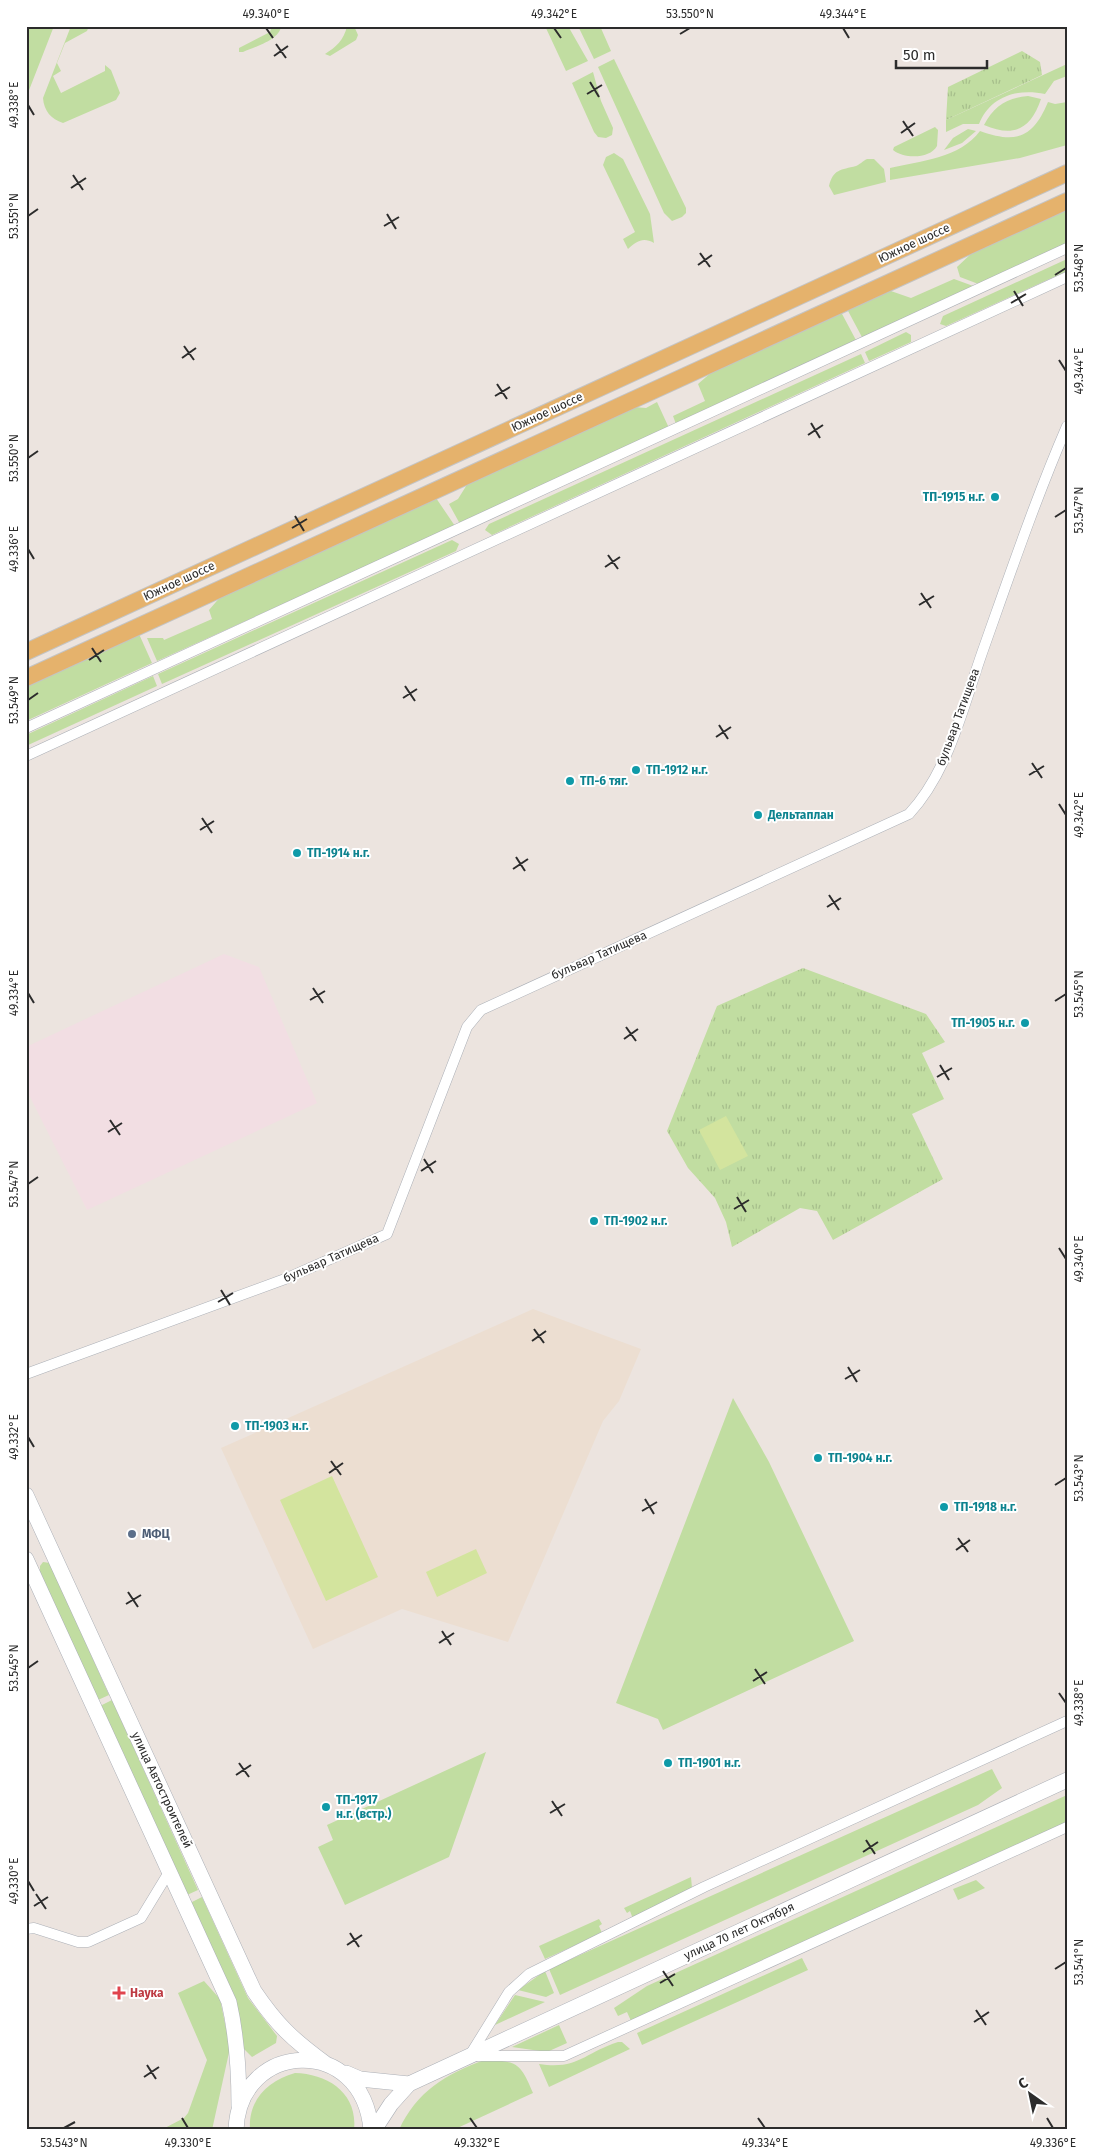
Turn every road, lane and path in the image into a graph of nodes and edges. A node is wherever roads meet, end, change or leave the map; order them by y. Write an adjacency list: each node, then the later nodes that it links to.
1 (1067, 173): 6 (main road, Южное шоссе)
2 (1067, 201): 7 (main road, Южное шоссе)
3 (1067, 248): 8 (street)
4 (1067, 277): 9 (street)
5 (1067, 426): 10 (street, бульвар Татищева)
6 (26, 652)
7 (26, 678)
8 (26, 728)
9 (26, 756)
10 (26, 1374)
11 (26, 1495): 12 (main road, улица Автостроителей)
12 (51, 1548): 13 (main road); 20 (main road, улица Автостроителей)
13 (26, 1559): 17 (main road)
14 (1067, 1721): 19 (street)
15 (1067, 1780): 19 (main road, улица 70 лет Октября)
16 (1067, 1827): 19 (street)
17 (170, 1872): 18 (street); 23 (main road)
18 (26, 1929)
19 (469, 2056): 22 (main road, улица 70 лет Октября)
20 (326, 2064): 21 (main road); 23 (main road)
21 (341, 2071): 22 (main road); 26 (main road)
22 (408, 2084): 26 (main road, улица 70 лет Октября)
23 (238, 2110): 24 (main road); 25 (main road)
24 (228, 2130)
25 (236, 2130)
26 (372, 2130)

